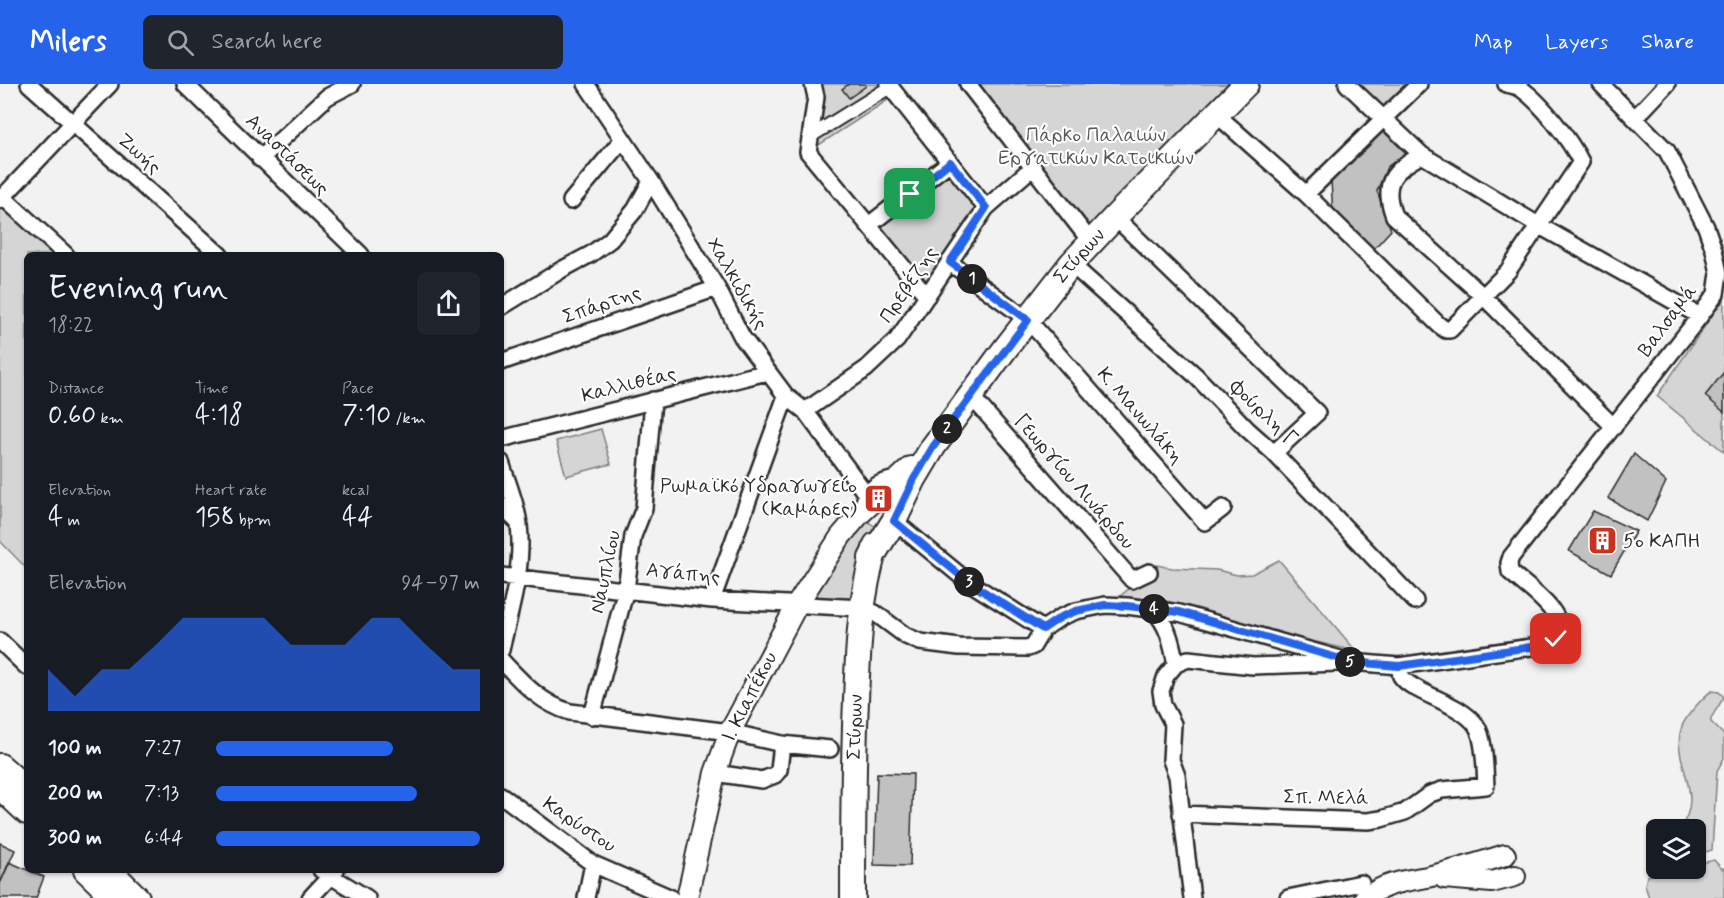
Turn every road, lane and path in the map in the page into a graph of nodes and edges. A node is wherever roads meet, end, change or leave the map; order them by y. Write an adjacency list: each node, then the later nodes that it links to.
1 (29, 84): 19 (street, Ζωής)
2 (110, 84): 19 (street)
3 (185, 84): 23 (street, Αναστάσεως)
4 (352, 84): 15 (street)
5 (586, 84): 21 (street, Χαλκιδικής)
6 (813, 84): 20 (street)
7 (1347, 84): 17 (street)
8 (1419, 84): 17 (street)
9 (1601, 84): 18 (street, Βαλσαμά)
10 (1667, 84): 18 (street)
11 (889, 85): 20 (street); 24 (street)
12 (1516, 85): 33 (street)
13 (971, 86): 25 (street)
14 (1235, 87): 16 (main road, Στύρων)
15 (323, 90): 23 (street)
16 (1216, 114): 27 (street); 31 (main road, Στύρων)
17 (1383, 117): 22 (street); 27 (street)
18 (1635, 117): 44 (street, Βαλσαμά)
19 (73, 123): 28 (street); 36 (street, Ζωής)
20 (811, 136): 32 (street)
21 (624, 139): 26 (street, Χαλκιδικής); 29 (street)
22 (1422, 155): 33 (street); 42 (street)
23 (260, 159): 37 (street, Αναστάσεως)
24 (950, 162): 30 (street); 32 (street)
25 (1033, 167): 30 (street, Πρεβέζης); 34 (street)
26 (651, 181): 40 (street, Χαλκιδικής); 43 (street)
27 (1306, 194): 42 (street)
28 (2, 198): 35 (street)
29 (571, 201)
30 (986, 208): 38 (street, Πρεβέζης)
31 (1115, 217): 34 (main road, Στύρων); 55 (street)
32 (869, 225): 41 (street)
33 (1538, 225): 42 (street); 44 (street)
34 (1091, 242): 39 (main road, Στύρων)
35 (63, 252)
36 (217, 252)
37 (357, 252)
38 (950, 262): 41 (street, Πρεβέζης); 45 (street)
39 (1071, 264): 45 (main road, Στύρων); 55 (street, Φούρλη Γ)
40 (717, 288): 46 (street, Σπάρτης); 47 (street, Χαλκιδικής)
41 (927, 296): 51 (street, Πρεβέζης)
42 (1484, 297): 52 (street)
43 (504, 304)
44 (1700, 316): 52 (street, Βαλσαμά)
45 (1028, 320): 49 (main road, Στύρων); 59 (street, Κ. Μανωλάκη)
46 (504, 361)
47 (767, 372): 48 (street, Χαλκιδικής); 50 (street, Καλλιθέας)
48 (786, 396): 51 (street, Χαλκιδικής); 69 (street)
49 (971, 396): 54 (main road, Στύρων); 65 (street, Γεωργίου Λινάρδου)
50 (653, 400): 53 (street, Καλλιθέας); 68 (street, Ναυπλίου)
51 (805, 411): 58 (street, Χαλκιδικής)
52 (1614, 427): 81 (street, Βαλσαμά)
53 (504, 438)
54 (933, 447): 57 (main road, Στύρων); 62 (main road, Στύρων)
55 (1274, 453): 70 (street, Φούρλη Γ)
56 (504, 472): 63 (street)
57 (904, 473): 58 (street); 61 (street, Ι. Κιαπέκου); 64 (main road, Στύρων)
58 (866, 494): 61 (street, Ι. Κιαπέκου)
59 (1223, 508)
60 (504, 509): 63 (street)
61 (859, 515): 71 (street, Ι. Κιαπέκου)
62 (894, 521): 64 (main road, Στύρων); 74 (street)
63 (519, 523): 67 (street)
64 (871, 558): 72 (main road, Στύρων)
65 (1149, 572)
66 (504, 576): 67 (street, Αγάπης)
67 (518, 578): 68 (street, Αγάπης); 75 (street)
68 (626, 589): 69 (street, Αγάπης); 82 (street, Ναυπλίου)
69 (712, 600): 71 (street, Αγάπης)
70 (1415, 601)
71 (798, 603): 72 (street, Αγάπης); 83 (street, Ι. Κιαπέκου)
72 (862, 608): 74 (street); 110 (main road, Στύρων)
73 (1153, 609): 74 (street); 77 (street); 80 (street)
74 (1043, 629)
75 (504, 637)
76 (0, 641): 78 (street)
77 (1351, 662): 80 (street); 81 (street)
78 (24, 663)
79 (504, 663): 82 (street)
80 (1176, 664): 92 (street)
81 (1399, 666): 92 (street, Σπ. Μελά)
82 (592, 716): 83 (street)
83 (730, 732): 84 (street); 87 (street, Ι. Κιαπέκου)
84 (782, 744): 85 (street); 87 (street)
85 (830, 749)
86 (0, 766): 89 (main road)
87 (715, 773): 109 (street, Ι. Κιαπέκου)
88 (0, 786): 91 (main road)
89 (24, 787)
90 (504, 797): 94 (street, Καρύστου)
91 (24, 809)
92 (1181, 814): 111 (street)
93 (1497, 857): 100 (street); 101 (street)
94 (592, 864): 107 (street); 108 (street, Καρύστου)
95 (89, 873): 103 (main road)
96 (112, 873): 104 (main road)
97 (328, 873): 105 (street)
98 (330, 873): 106 (street)
99 (1515, 876): 101 (street)
100 (1426, 877): 101 (street); 102 (street)
101 (1492, 882)
102 (1363, 891): 112 (street)
103 (115, 898)
104 (137, 898)
105 (310, 898)
106 (367, 898)
107 (586, 898)
108 (671, 898)
109 (687, 898)
110 (853, 898)
111 (1192, 898)
112 (1288, 898)

